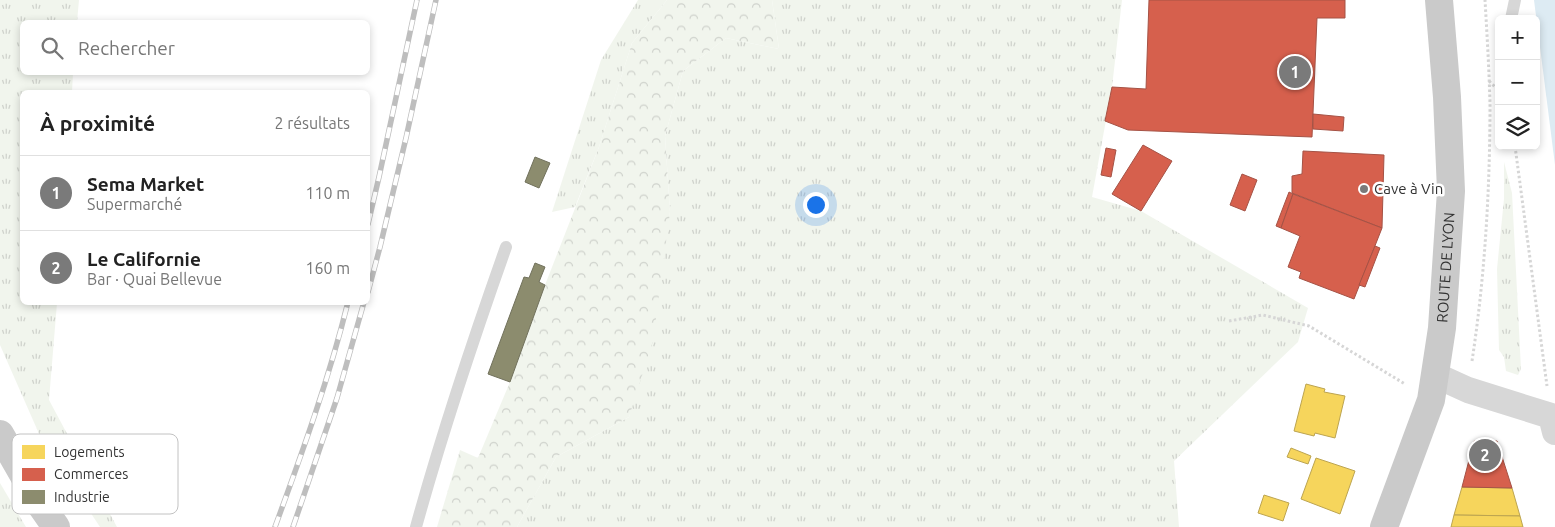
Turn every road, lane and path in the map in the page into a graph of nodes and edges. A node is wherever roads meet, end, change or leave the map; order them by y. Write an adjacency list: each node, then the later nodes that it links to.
1 (1440, 0): 9 (main road, ROUTE DE LYON)
2 (1515, 0): 3 (lane)
3 (1512, 15)
4 (1489, 80): 5 (path)
5 (1495, 87)
6 (1516, 150): 10 (path)
7 (506, 247): 15 (lane)
8 (1229, 321): 9 (path)
9 (1433, 388): 10 (street); 16 (main road, ROUTE DE LYON)
10 (1553, 424)
11 (0, 434): 12 (main road)
12 (12, 455)
13 (47, 514): 14 (main road)
14 (56, 527)
15 (416, 527)
16 (1384, 527)

